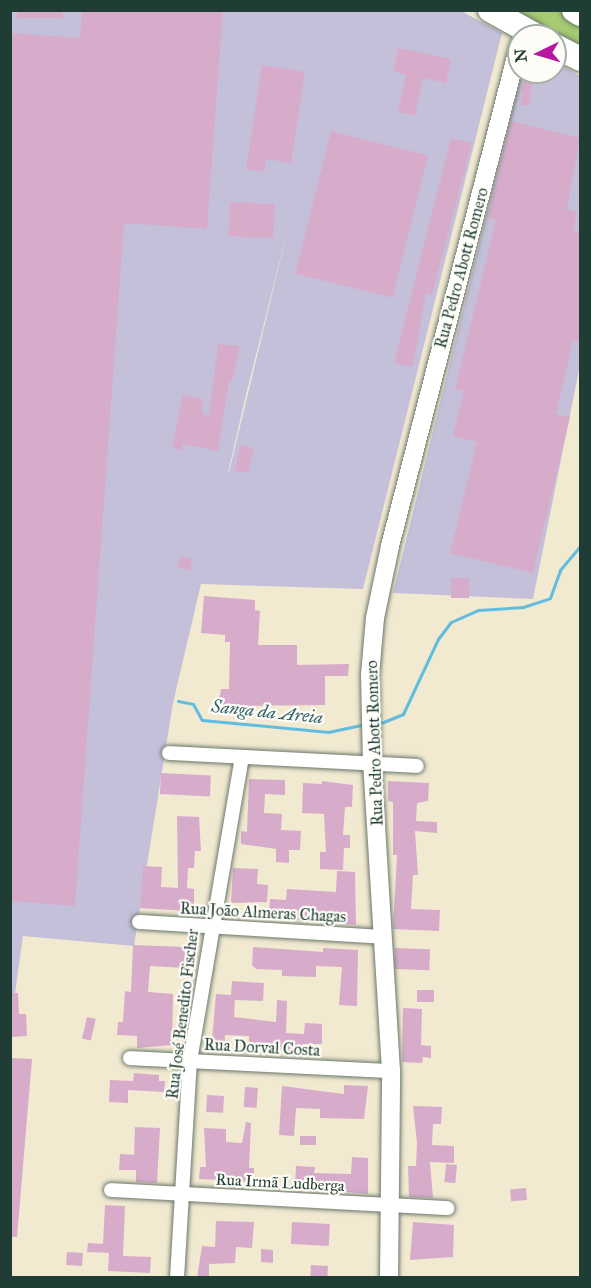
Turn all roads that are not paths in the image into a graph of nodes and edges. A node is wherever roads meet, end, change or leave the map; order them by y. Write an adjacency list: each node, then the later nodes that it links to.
1 (490, 10): 4 (highway)
2 (574, 10): 3 (highway)
3 (580, 14)
4 (509, 24)
5 (512, 84): 8 (street, Rua Pedro Abott Romero)
6 (169, 753): 7 (street)
7 (242, 758): 8 (street); 11 (street, Rua José Benedito Fischer)
8 (372, 763): 9 (street); 12 (street, Rua Pedro Abott Romero)
9 (417, 766)
10 (139, 922): 11 (street, Rua João Almeras Chagas)
11 (211, 926): 12 (street, Rua João Almeras Chagas); 14 (street, Rua José Benedito Fischer)
12 (384, 937): 15 (street, Rua Pedro Abott Romero)
13 (130, 1058): 14 (street, Rua Dorval Costa)
14 (190, 1061): 15 (street, Rua Dorval Costa); 17 (street, Rua José Benedito Fischer)
15 (392, 1071): 18 (street, Rua Pedro Abott Romero)
16 (111, 1190): 17 (street, Rua Irmã Ludberga)
17 (182, 1194): 18 (street, Rua Irmã Ludberga); 20 (street, Rua José Benedito Fischer)
18 (392, 1205): 19 (street, Rua Irmã Ludberga); 21 (street, Rua Pedro Abott Romero)
19 (448, 1208)
20 (177, 1278)
21 (389, 1278)

